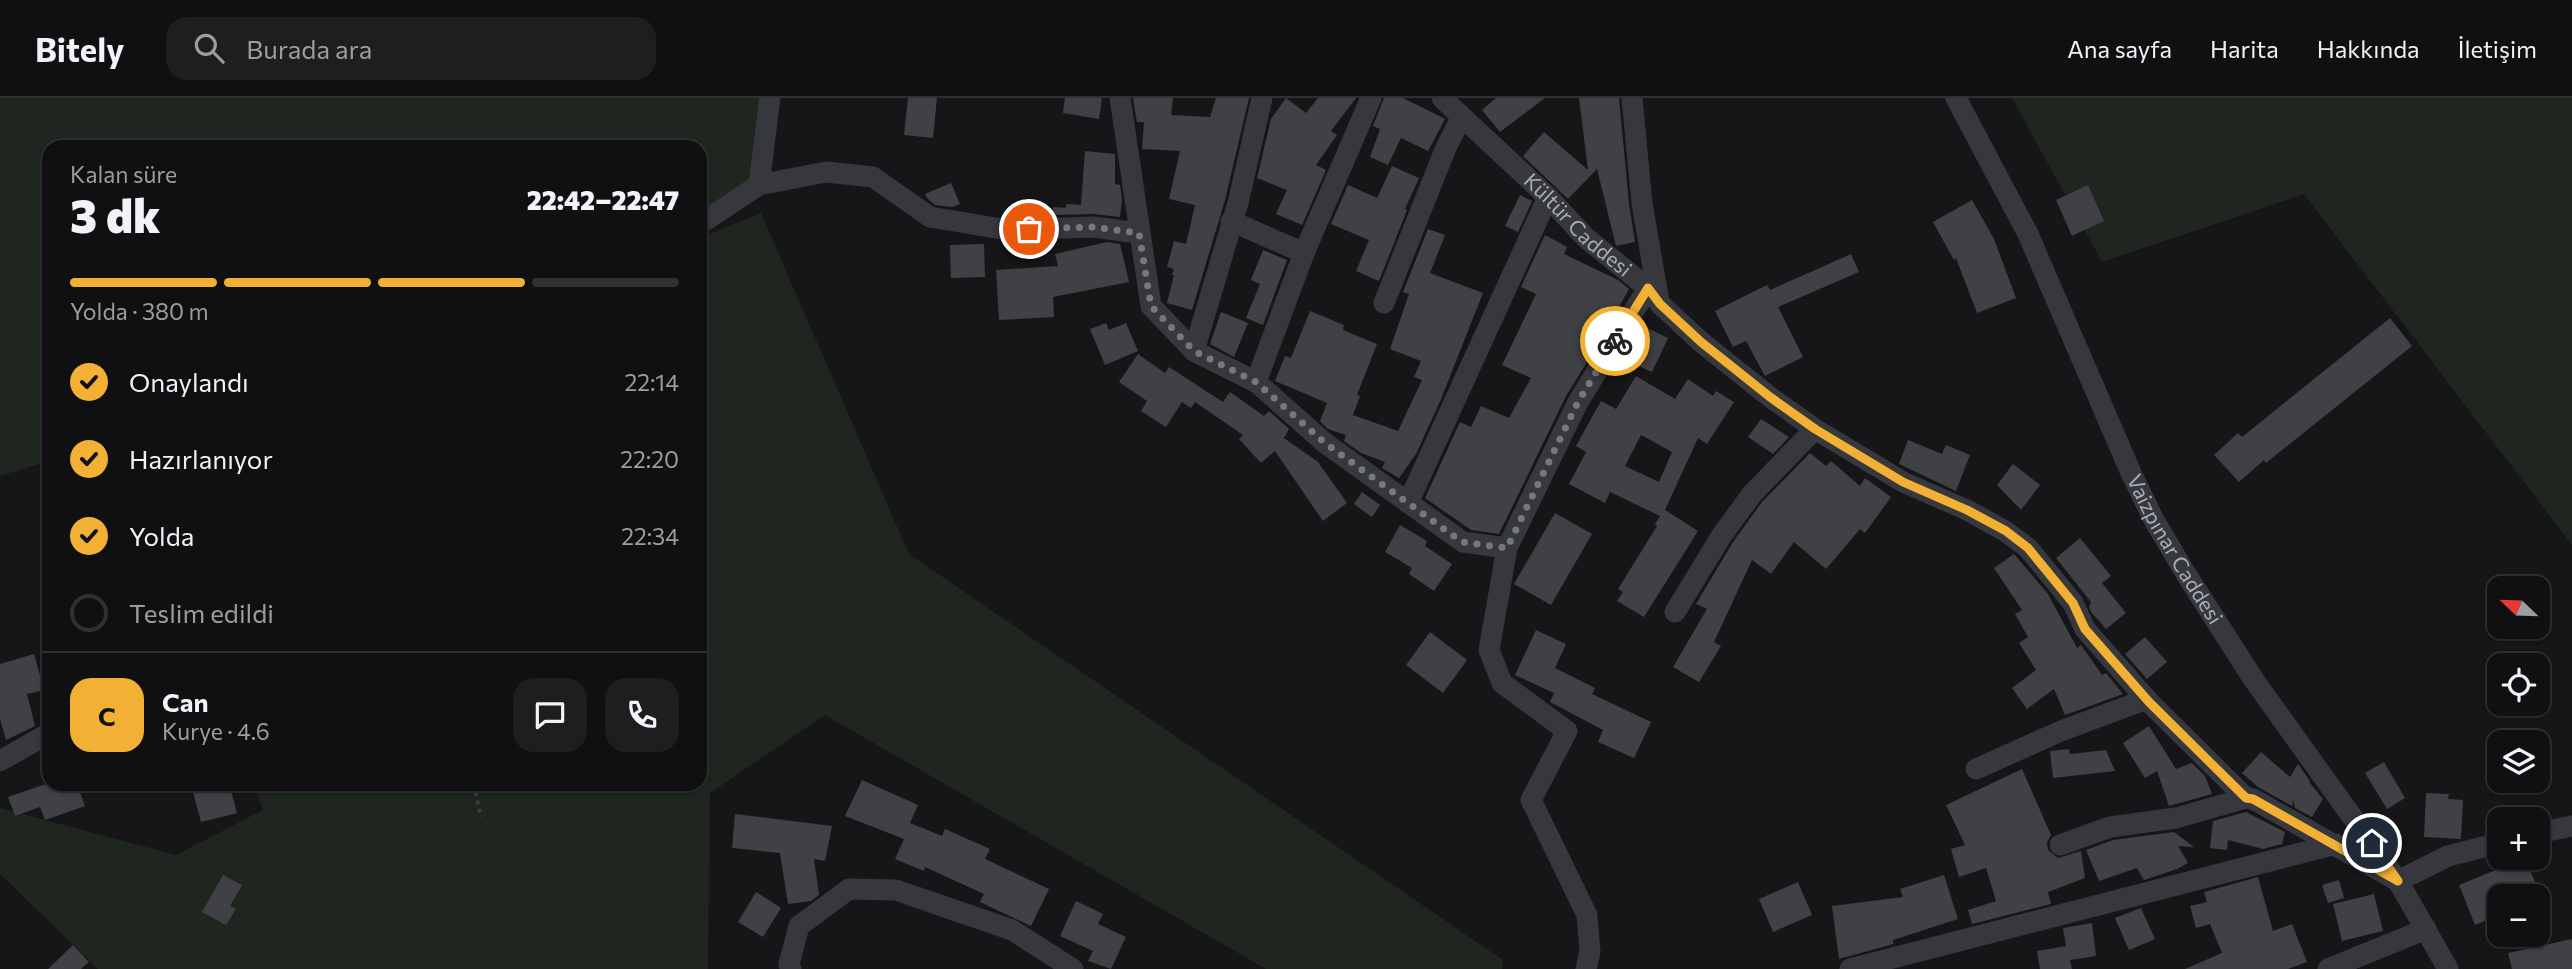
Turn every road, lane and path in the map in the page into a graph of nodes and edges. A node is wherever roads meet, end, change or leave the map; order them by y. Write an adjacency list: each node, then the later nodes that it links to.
1 (770, 98): 9 (street)
2 (1120, 98): 13 (street)
3 (1262, 98): 12 (street)
4 (1371, 98): 14 (street)
5 (1441, 98): 8 (street, Kültür Caddesi)
6 (1632, 98): 15 (street)
7 (1956, 98): 35 (street, Vaizpınar Caddesi)
8 (1461, 118): 10 (street, Kültür Caddesi); 16 (street)
9 (760, 185): 11 (street); 13 (street)
10 (1548, 197): 15 (street, Kültür Caddesi); 20 (street)
11 (707, 219)
12 (1231, 221): 14 (street); 17 (street)
13 (1139, 233): 17 (street)
14 (1304, 253): 18 (street)
15 (1654, 296): 19 (street, Kültür Caddesi); 21 (street)
16 (1384, 303)
17 (1194, 351): 18 (street)
18 (1256, 382): 20 (street)
19 (1815, 429): 22 (street); 23 (street, Kültür Caddesi)
20 (1409, 503): 21 (street)
21 (1507, 548): 39 (street)
22 (1675, 612)
23 (2147, 699): 26 (street); 28 (street, Kültür Caddesi)
24 (42, 737): 25 (street)
25 (0, 761)
26 (1976, 769)
27 (475, 791): 29 (path)
28 (2246, 798): 32 (street, Kültür Caddesi); 33 (street)
29 (481, 818)
30 (2572, 827): 31 (street)
31 (2550, 831)
32 (2336, 844): 35 (street, Kültür Caddesi); 40 (street)
33 (2060, 845)
34 (2487, 846): 35 (street)
35 (2398, 881): 36 (street, Vaizpınar Caddesi)
36 (2426, 929): 41 (street); 42 (street, Vaizpınar Caddesi)
37 (791, 969): 38 (street)
38 (1073, 969)
39 (1586, 969)
40 (1850, 969)
41 (2328, 969)
42 (2448, 969)

